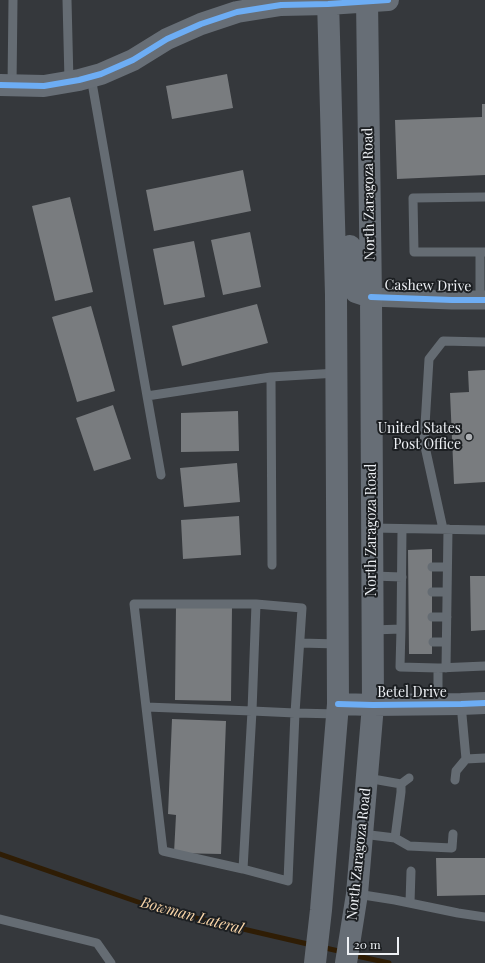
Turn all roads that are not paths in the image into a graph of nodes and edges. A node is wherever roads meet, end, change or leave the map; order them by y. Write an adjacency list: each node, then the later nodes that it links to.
1 (13, 0): 9 (lane)
2 (67, 0): 8 (lane)
3 (367, 0): 4 (main road); 5 (main road); 13 (main road, North Zaragoza Road)
4 (388, 0)
5 (328, 2): 6 (main road); 10 (main road)
6 (242, 6): 7 (main road)
7 (91, 76): 8 (main road); 18 (lane)
8 (69, 81): 9 (main road)
9 (6, 86)
10 (333, 173): 13 (main road); 16 (main road)
11 (485, 197): 12 (lane)
12 (482, 252): 14 (lane)
13 (371, 297): 14 (street, Cashew Drive); 20 (main road, North Zaragoza Road)
14 (483, 300)
15 (485, 342): 22 (lane)
16 (337, 373): 17 (lane); 39 (main road)
17 (271, 377): 18 (lane); 24 (lane)
18 (147, 396): 19 (lane)
19 (160, 475)
20 (372, 528): 21 (lane); 28 (main road, North Zaragoza Road)
21 (402, 529): 22 (lane); 27 (lane)
22 (445, 529): 23 (lane); 26 (lane)
23 (485, 530)
24 (272, 565)
25 (432, 567): 26 (lane)
26 (447, 567): 30 (lane)
27 (404, 571): 28 (lane); 34 (lane)
28 (373, 576): 35 (main road, North Zaragoza Road)
29 (432, 592): 30 (lane)
30 (447, 592): 33 (lane)
31 (256, 604): 38 (lane); 46 (lane); 48 (lane)
32 (432, 617): 33 (lane)
33 (447, 617): 37 (lane)
34 (401, 629): 35 (lane); 41 (lane)
35 (373, 630): 44 (main road, North Zaragoza Road)
36 (432, 642): 37 (lane)
37 (446, 642): 41 (lane)
38 (300, 643): 39 (lane); 49 (lane)
39 (338, 644): 47 (main road)
40 (485, 666): 41 (lane)
41 (442, 668): 45 (lane)
42 (485, 703): 43 (main road, Betel Drive)
43 (461, 704): 45 (main road, Betel Drive); 51 (lane)
44 (373, 705): 45 (main road, Betel Drive); 47 (main road, Betel Drive); 52 (main road, North Zaragoza Road)
45 (438, 705)
46 (146, 707): 48 (lane); 59 (lane)
47 (338, 709): 49 (lane); 66 (main road)
48 (252, 711): 49 (lane); 59 (lane)
49 (295, 713): 59 (lane)
50 (485, 758): 51 (lane)
51 (466, 759): 54 (lane)
52 (367, 778): 55 (lane); 56 (main road, North Zaragoza Road)
53 (409, 778): 55 (lane)
54 (455, 780)
55 (404, 790): 58 (lane)
56 (362, 834): 58 (lane); 61 (main road, North Zaragoza Road)
57 (453, 834): 58 (lane)
58 (396, 838)
59 (243, 869)
60 (411, 871): 62 (lane)
61 (357, 894): 62 (lane); 67 (main road, North Zaragoza Road)
62 (410, 903): 63 (lane)
63 (485, 917)
64 (0, 919): 65 (lane)
65 (111, 963)
66 (314, 963)
67 (346, 963)

